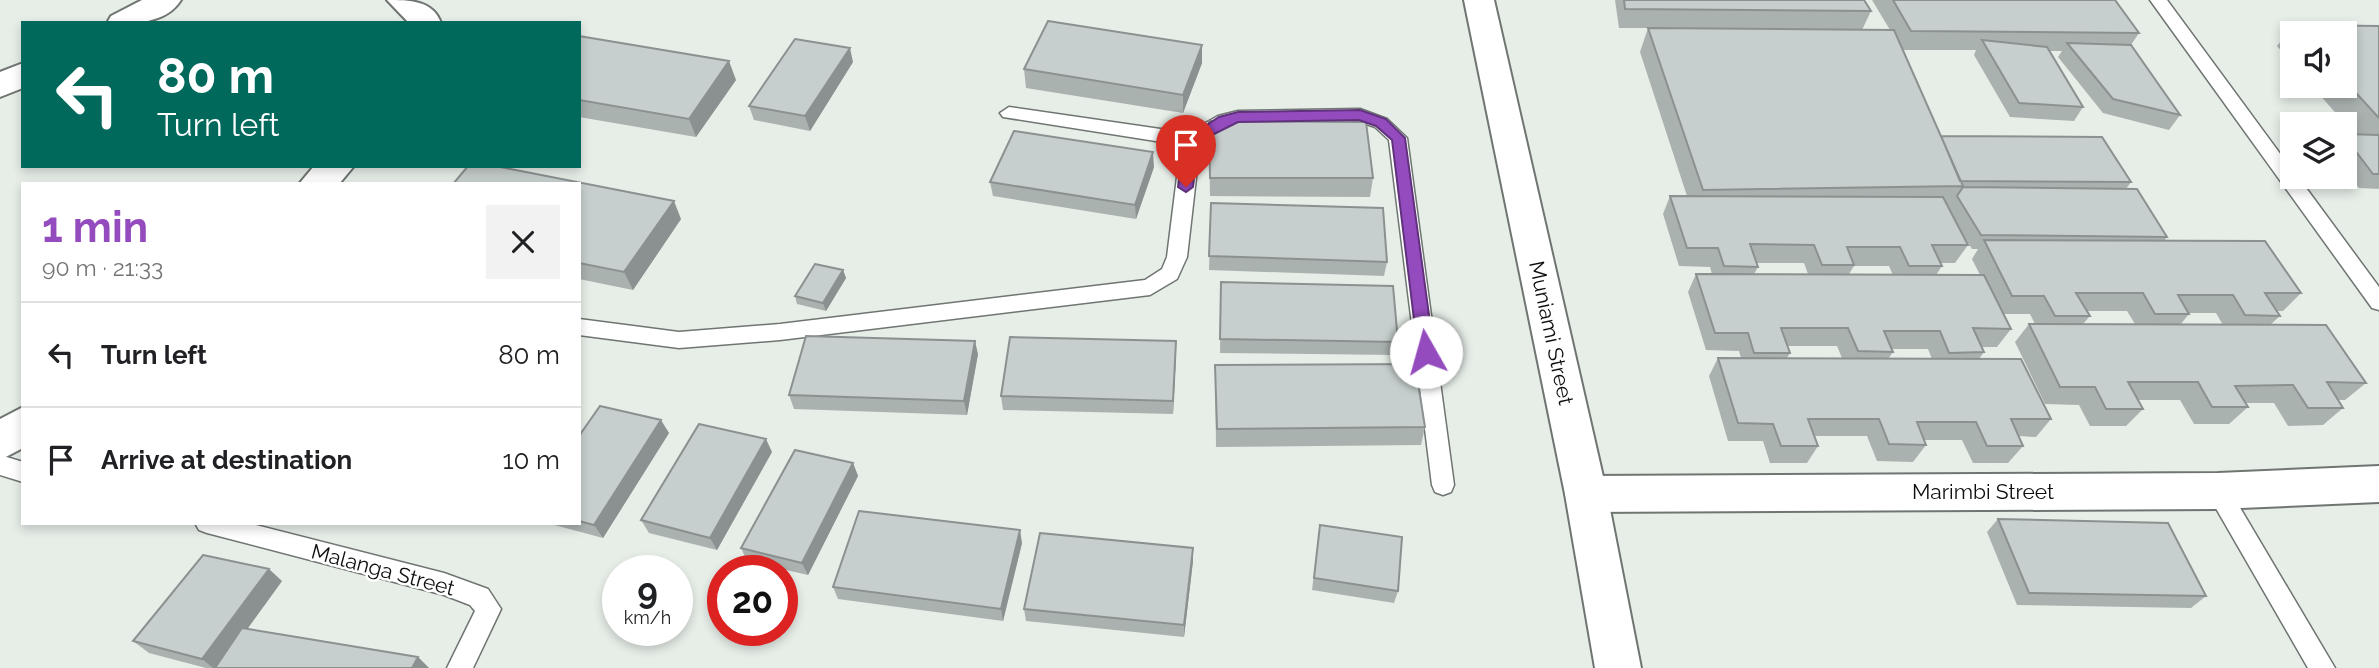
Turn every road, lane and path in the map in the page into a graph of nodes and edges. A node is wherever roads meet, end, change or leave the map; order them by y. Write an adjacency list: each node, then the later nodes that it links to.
1 (166, 0): 5 (street)
2 (402, 0): 6 (street)
3 (1479, 0): 18 (street, Muniami Street)
4 (2158, 0): 13 (lane)
5 (125, 21)
6 (424, 21)
7 (21, 75): 8 (street)
8 (0, 86)
9 (1009, 113): 10 (lane)
10 (1191, 140): 14 (lane); 16 (lane)
11 (335, 168): 12 (street)
12 (318, 182)
13 (2379, 302)
14 (581, 327)
15 (2379, 484): 17 (street, Marimbi Street)
16 (1443, 485)
17 (2218, 491): 18 (street, Marimbi Street); 22 (lane)
18 (1586, 494): 21 (street, Muniami Street)
19 (215, 525): 20 (lane, Malanga Street)
20 (460, 668)
21 (1618, 668)
22 (2322, 668)

